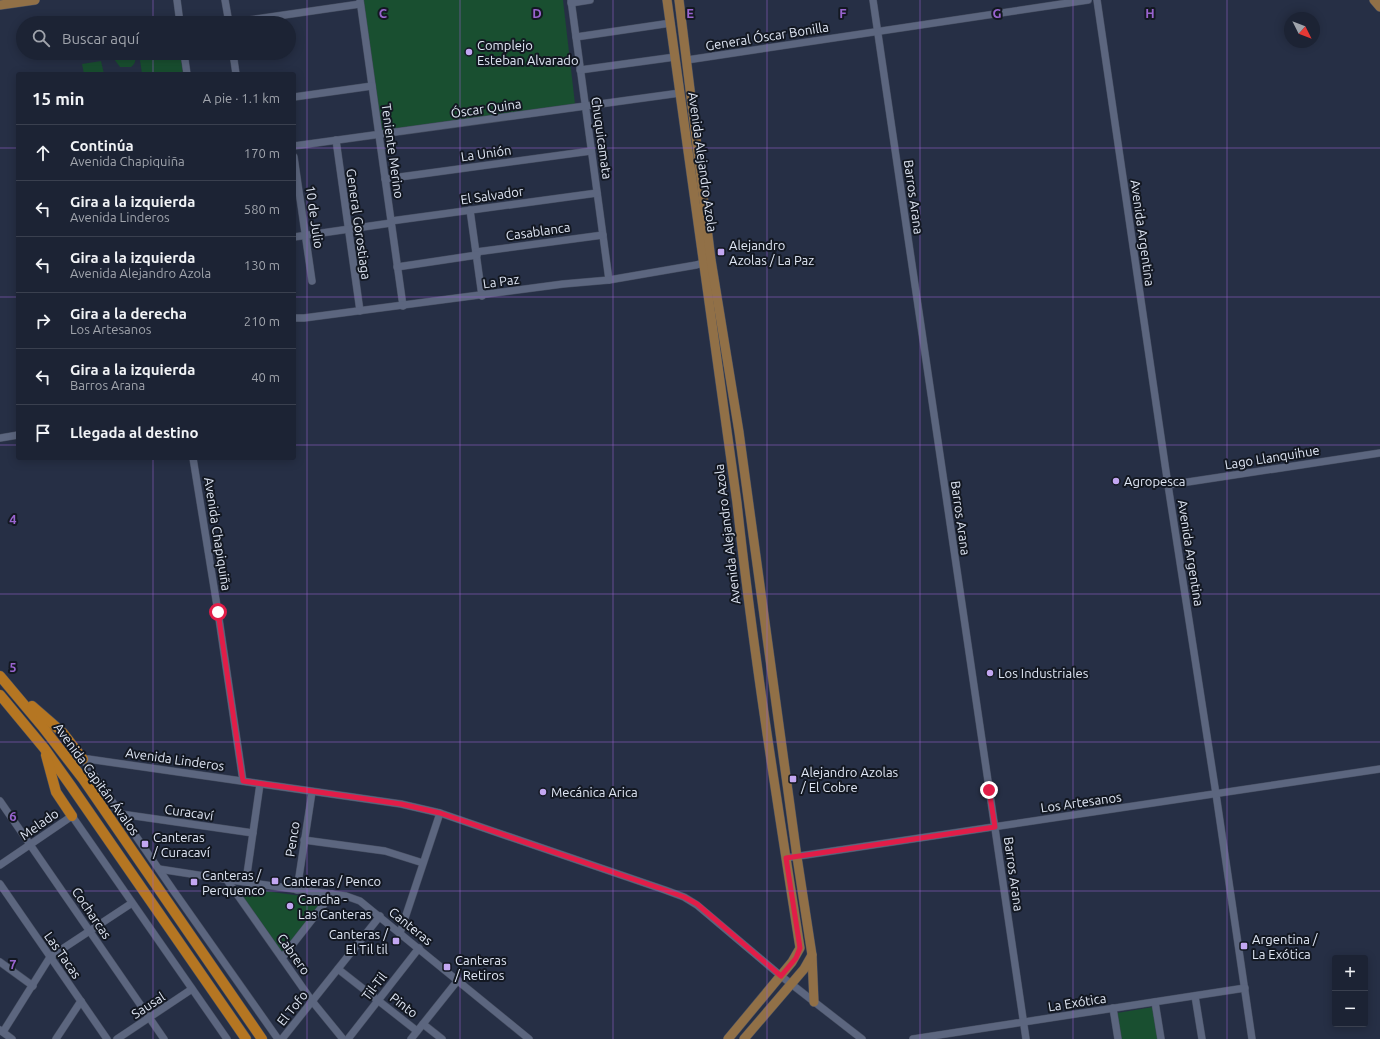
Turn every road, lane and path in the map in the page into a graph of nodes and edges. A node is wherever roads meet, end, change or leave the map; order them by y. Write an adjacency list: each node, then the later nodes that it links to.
1 (34, 0): 12 (main road)
2 (177, 0): 13 (street)
3 (225, 0): 14 (street)
4 (590, 0): 10 (street)
5 (667, 0): 16 (main road, Avenida Alejandro Azola)
6 (679, 0): 22 (main road, Avenida Alejandro Azola)
7 (873, 0): 17 (street, Barros Arana)
8 (1088, 0): 17 (street, General Óscar Bonilla)
9 (1097, 0): 56 (street, Avenida Argentina)
10 (571, 1): 18 (street, Chuquicamata)
11 (360, 2): 15 (street); 26 (street, Teniente Merino)
12 (0, 5)
13 (179, 16)
14 (228, 16)
15 (273, 16)
16 (670, 23): 18 (street); 19 (main road, Avenida Alejandro Azola)
17 (878, 32): 22 (street, General Óscar Bonilla); 72 (street, Barros Arana)
18 (576, 37): 23 (street, Chuquicamata)
19 (675, 57): 23 (street); 27 (main road, Avenida Alejandro Azola)
20 (185, 60): 24 (street)
21 (234, 60): 25 (street)
22 (687, 60): 44 (main road, Avenida Alejandro Azola)
23 (580, 70): 29 (street, Chuquicamata)
24 (186, 72)
25 (236, 72)
26 (372, 86): 28 (street); 30 (street, Teniente Merino)
27 (680, 94): 29 (street, Óscar Quina); 44 (main road, Avenida Alejandro Azola)
28 (296, 97)
29 (585, 106): 30 (street, Óscar Quina); 33 (street, Chuquicamata)
30 (379, 134): 31 (street, Óscar Quina); 35 (street, Teniente Merino)
31 (336, 140): 32 (street, Óscar Quina); 39 (street, General Gorostiaga)
32 (296, 146)
33 (591, 151): 35 (street, La Unión); 36 (street, Chuquicamata)
34 (296, 171): 40 (street, 10 de Julio)
35 (385, 179): 38 (street, Teniente Merino)
36 (597, 193): 37 (street, El Salvador); 41 (street, Chuquicamata)
37 (470, 210): 38 (street, El Salvador); 43 (street)
38 (391, 222): 39 (street, El Salvador); 45 (street, Teniente Merino)
39 (348, 229): 40 (street, El Salvador); 50 (street, General Gorostiaga)
40 (305, 235): 42 (street, El Salvador); 46 (street, 10 de Julio)
41 (603, 235): 43 (street, Casablanca); 47 (street, Chuquicamata)
42 (296, 237)
43 (476, 254): 45 (street, Casablanca); 48 (street)
44 (707, 262): 47 (street, La Paz); 76 (main road, Avenida Alejandro Azola); 77 (main road, Avenida Alejandro Azola)
45 (397, 267): 49 (street, Teniente Merino)
46 (312, 280)
47 (609, 280): 48 (street, La Paz)
48 (482, 296): 49 (street, La Paz)
49 (403, 306): 50 (street, La Paz)
50 (360, 312): 51 (street, La Paz)
51 (296, 318)
52 (16, 435): 53 (street)
53 (0, 438)
54 (1380, 453): 56 (street, Lago Llanquihue)
55 (193, 460): 64 (street, Avenida Chapiquiña)
56 (1168, 485): 67 (street, Avenida Argentina)
57 (0, 676): 58 (highway, Avenida Capitán Ávalos)
58 (13, 690): 61 (highway, Avenida Capitán Ávalos); 62 (highway)
59 (0, 695): 60 (highway, Avenida Capitán Ávalos)
60 (44, 748): 61 (highway); 71 (highway); 120 (highway, Avenida Capitán Ávalos)
61 (68, 759): 62 (street, Avenida Linderos); 121 (highway, Avenida Capitán Ávalos)
62 (83, 759): 64 (street, Avenida Linderos); 70 (street, Avenida Capitán Ávalos)
63 (1380, 768): 67 (street, Los Artesanos)
64 (243, 781): 65 (street, Avenida Linderos)
65 (260, 784): 66 (street, Avenida Linderos); 73 (street)
66 (312, 792): 69 (street, Avenida Linderos); 74 (street, Penco)
67 (1216, 794): 72 (street, Los Artesanos); 100 (street, Avenida Argentina)
68 (0, 801): 75 (street, Cocharcas)
69 (440, 813): 78 (street); 96 (street, Avenida Linderos)
70 (121, 814): 73 (street, Curacaví); 80 (street, Avenida Capitán Ávalos)
71 (72, 816): 75 (street, Melado); 86 (street)
72 (995, 827): 76 (street, Los Artesanos); 110 (street, Barros Arana)
73 (253, 833): 82 (street)
74 (304, 840): 78 (street); 84 (street, Penco)
75 (31, 845): 79 (street, Melado); 88 (street, Cocharcas)
76 (797, 857): 77 (street, Los Artesanos); 91 (main road, Avenida Alejandro Azola)
77 (786, 858): 96 (main road, Avenida Alejandro Azola)
78 (423, 862): 89 (street)
79 (0, 865)
80 (159, 869): 81 (street, Canteras); 122 (street, Avenida Capitán Ávalos)
81 (227, 880): 82 (street, Canteras); 93 (street, Cabrero)
82 (246, 881): 84 (street, Canteras)
83 (0, 884): 92 (street, Las Tacas)
84 (297, 890): 85 (street, Canteras)
85 (332, 894): 87 (street, Canteras); 93 (street)
86 (132, 903): 88 (street); 101 (street)
87 (380, 916): 89 (street, Canteras); 95 (street, El Tofo)
88 (90, 931): 92 (street); 109 (street, Cocharcas)
89 (400, 933): 90 (street, Canteras)
90 (419, 948): 97 (street, Canteras); 103 (street, Til-Til)
91 (812, 955): 98 (main road); 106 (main road, Avenida Alejandro Azola)
92 (50, 957): 99 (street); 104 (street, Las Tacas)
93 (282, 958): 105 (street, Cabrero)
94 (0, 962): 99 (street)
95 (338, 969): 103 (street, Pinto); 105 (street, El Tofo)
96 (781, 976): 98 (street, Avenida Linderos); 129 (main road, Avenida Alejandro Azola)
97 (458, 980): 111 (street); 128 (street, Canteras)
98 (791, 984): 106 (street, Avenida Linderos); 130 (main road)
99 (33, 986): 112 (street)
100 (1245, 988): 102 (street, La Exótica); 137 (street, Avenida Argentina)
101 (192, 990): 109 (street, Sausal); 119 (street)
102 (1195, 996): 107 (street, La Exótica); 136 (street)
103 (378, 1000): 113 (street, Pinto); 125 (street, Til-Til)
104 (81, 1001): 115 (street); 116 (street, Las Tacas)
105 (312, 1001): 123 (street, El Tofo); 124 (street, Cabrero)
106 (814, 1002): 131 (street, Avenida Linderos)
107 (1155, 1002): 108 (street, La Exótica); 135 (street)
108 (1113, 1008): 110 (street, La Exótica); 134 (street)
109 (150, 1018): 117 (street, Sausal); 118 (street, Cocharcas)
110 (1024, 1022): 132 (street, La Exótica); 133 (street, Barros Arana)
111 (423, 1024): 113 (street); 127 (street, Pinto)
112 (1, 1031): 114 (street)
113 (417, 1031): 126 (street)
114 (12, 1039)
115 (56, 1039)
116 (107, 1039)
117 (117, 1039)
118 (164, 1039)
119 (227, 1039)
120 (246, 1039)
121 (262, 1039)
122 (278, 1039)
123 (282, 1039)
124 (343, 1039)
125 (348, 1039)
126 (411, 1039)
127 (442, 1039)
128 (530, 1039)
129 (728, 1039)
130 (744, 1039)
131 (861, 1039)
132 (913, 1039)
133 (1026, 1039)
134 (1118, 1039)
135 (1161, 1039)
136 (1202, 1039)
137 (1252, 1039)

